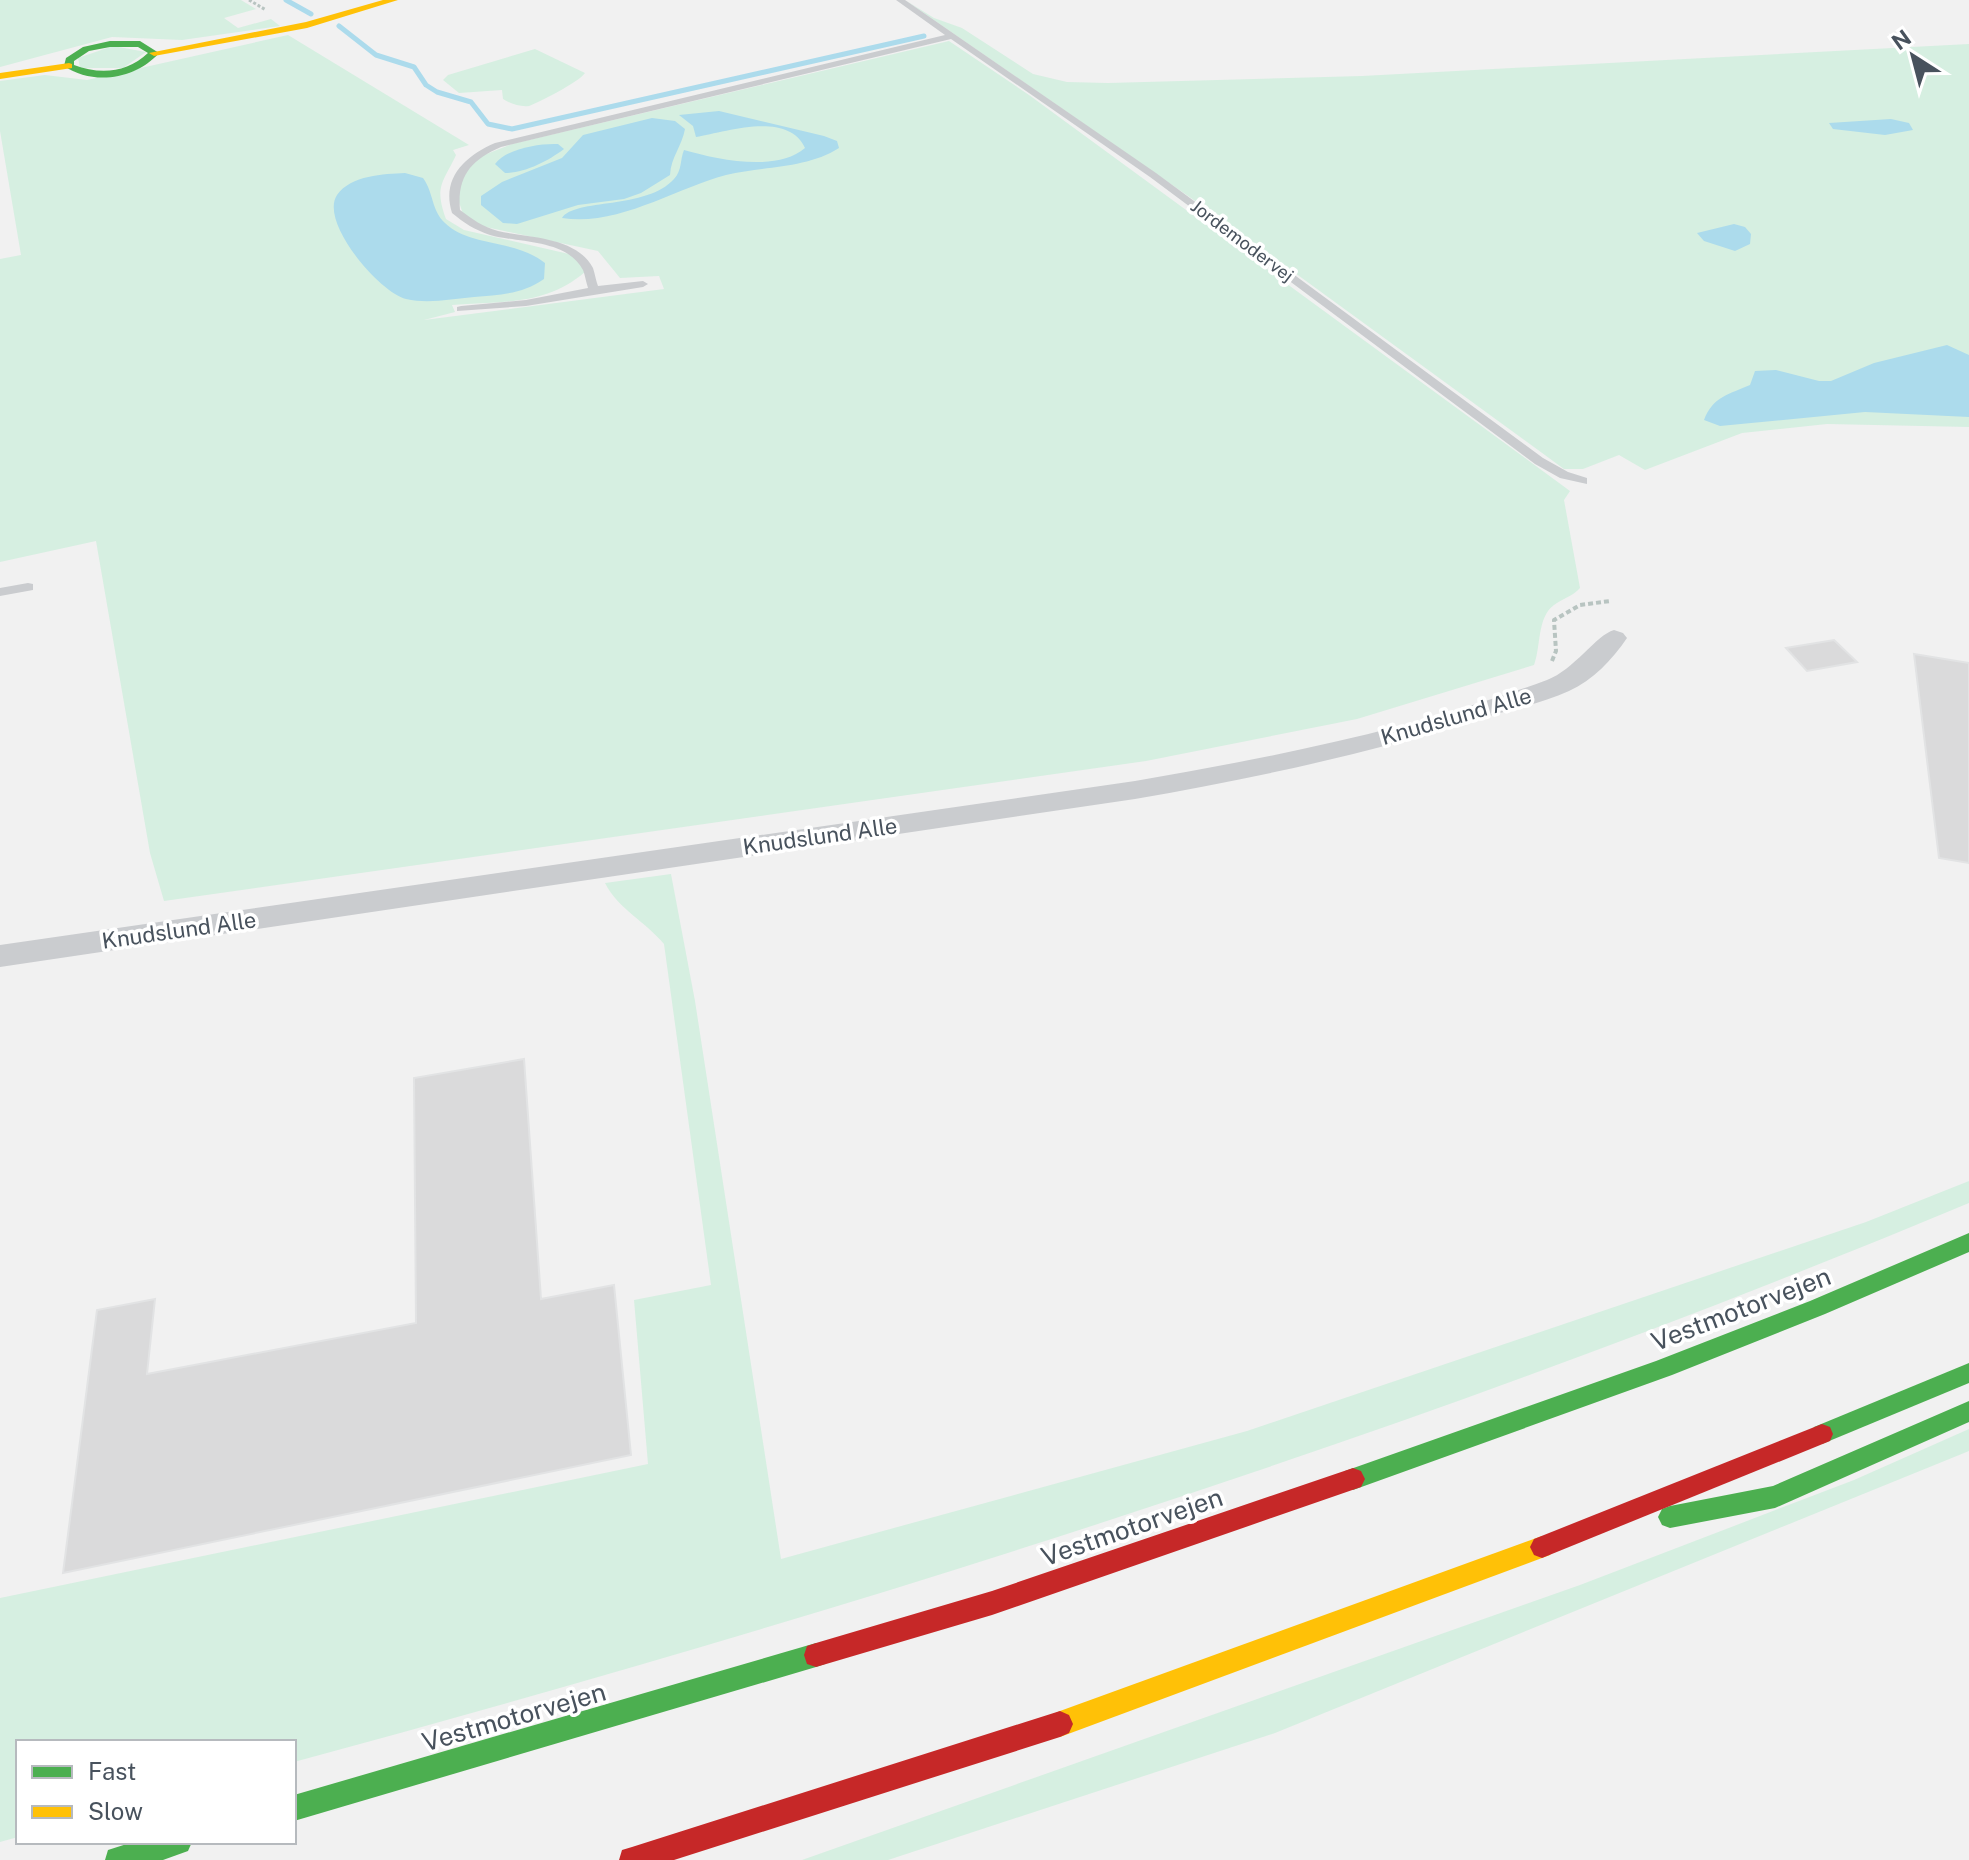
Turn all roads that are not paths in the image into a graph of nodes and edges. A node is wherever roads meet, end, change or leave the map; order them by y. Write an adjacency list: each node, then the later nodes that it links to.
1 (393, 0): 4 (main road)
2 (900, 0): 3 (lane, Jordemodervej)
3 (952, 36): 8 (lane); 10 (lane, Jordemodervej)
4 (153, 51): 5 (main road); 5 (main road)
5 (68, 64): 6 (main road)
6 (3, 75)
7 (643, 284): 8 (lane)
8 (594, 290): 9 (lane)
9 (461, 309)
10 (1583, 481)
11 (28, 587): 12 (lane)
12 (0, 592)
13 (1614, 638): 14 (street, Knudslund Alle)
14 (0, 956)
15 (1969, 1242): 19 (main road, Vestmotorvejen)
16 (1969, 1373): 18 (main road)
17 (1969, 1411): 18 (main road)
18 (1573, 1536): 22 (main road)
19 (296, 1807)
20 (172, 1844): 21 (main road)
21 (118, 1860)
22 (632, 1860)

